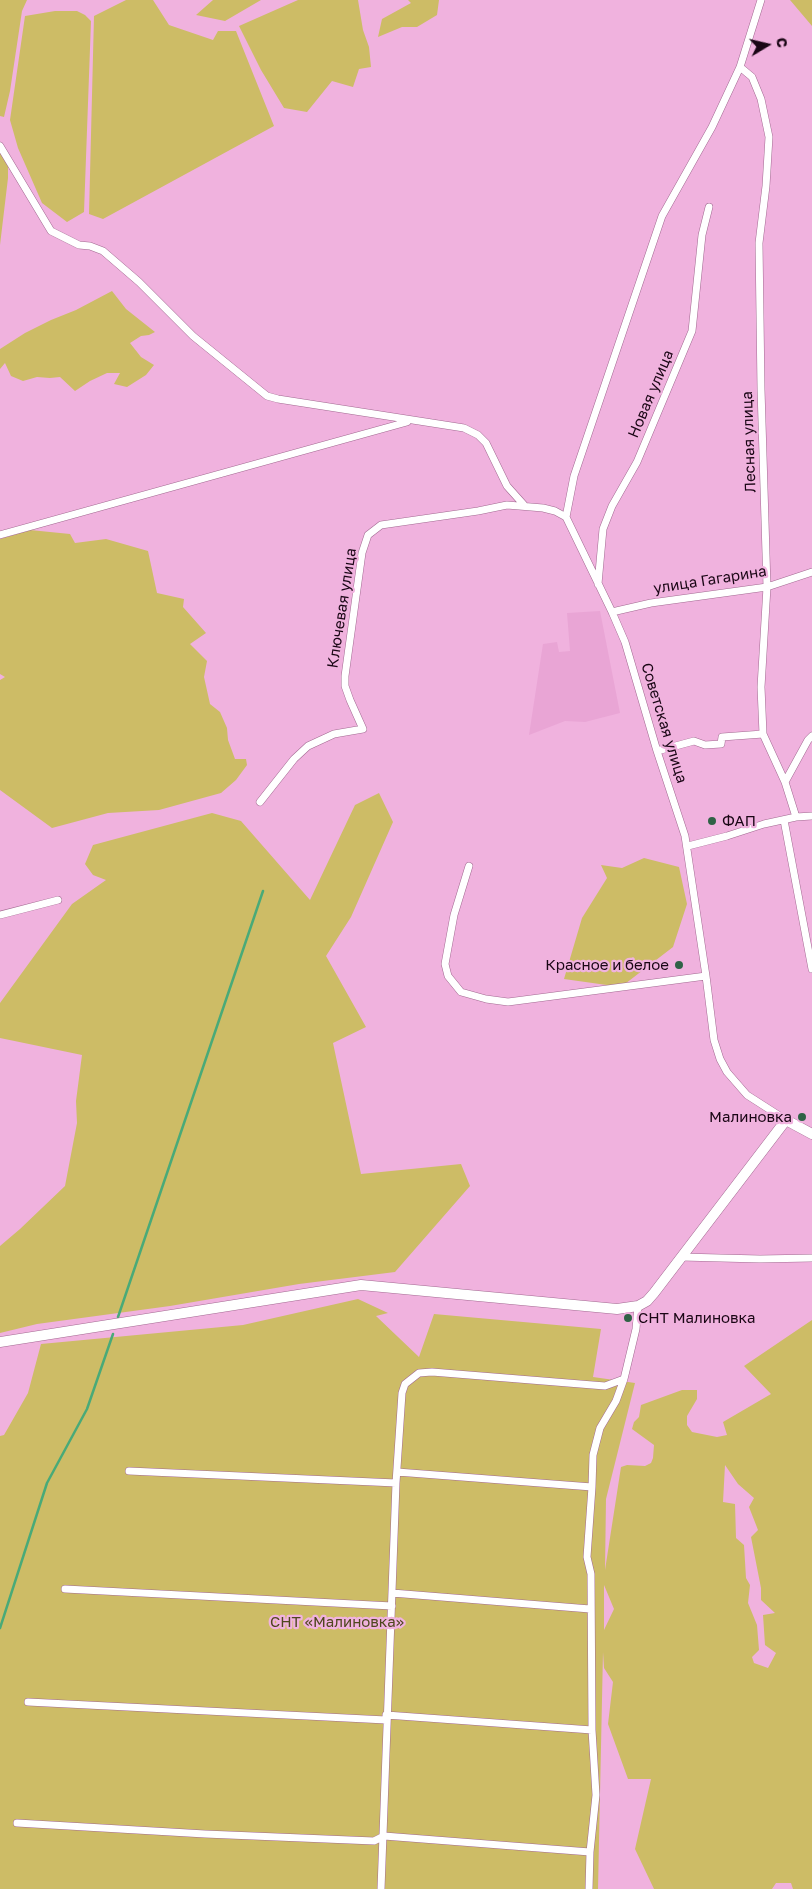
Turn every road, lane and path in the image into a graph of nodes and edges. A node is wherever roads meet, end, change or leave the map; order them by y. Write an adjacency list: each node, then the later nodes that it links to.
1 (761, 0): 2 (street)
2 (740, 67): 7 (street); 11 (street, Лесная улица)
3 (0, 146): 5 (street)
4 (709, 207): 10 (street, Новая улица)
5 (409, 421): 6 (street); 8 (street)
6 (524, 505): 7 (street); 17 (street, Ключевая улица)
7 (566, 517): 10 (street, Советская улица)
8 (0, 535)
9 (812, 572): 11 (street, улица Гагарина)
10 (598, 584): 12 (street, Советская улица)
11 (767, 587): 12 (street, улица Гагарина); 13 (street, Лесная улица)
12 (612, 612): 15 (street, Советская улица)
13 (763, 734): 15 (street); 16 (street, Лесная улица)
14 (812, 736): 16 (street)
15 (657, 751): 21 (street, Советская улица)
16 (785, 782): 19 (street, Лесная улица)
17 (260, 802)
18 (812, 816): 19 (street)
19 (796, 817): 20 (street)
20 (784, 820): 21 (street); 25 (street)
21 (688, 846): 27 (street, Советская улица)
22 (469, 866): 27 (street)
23 (58, 900): 24 (street)
24 (0, 915)
25 (811, 957): 26 (street)
26 (812, 969)
27 (706, 976): 28 (street, Советская улица)
28 (786, 1120): 29 (street); 30 (street)
29 (812, 1134)
30 (681, 1257): 31 (street); 32 (street)
31 (812, 1258)
32 (638, 1306): 33 (street); 34 (street)
33 (0, 1342)
34 (624, 1380): 36 (street); 38 (street)
35 (130, 1472): 37 (street)
36 (397, 1472): 37 (street); 38 (street)
37 (396, 1483): 40 (street)
38 (592, 1487): 42 (street)
39 (65, 1589): 41 (street)
40 (392, 1593): 41 (street); 42 (street)
41 (392, 1606): 44 (street)
42 (590, 1609): 45 (street)
43 (28, 1702): 44 (street)
44 (386, 1718): 45 (street); 47 (street)
45 (592, 1730): 48 (street)
46 (17, 1823): 47 (street)
47 (384, 1836): 48 (street); 49 (street)
48 (590, 1852): 50 (street)
49 (381, 1889)
50 (589, 1889)

